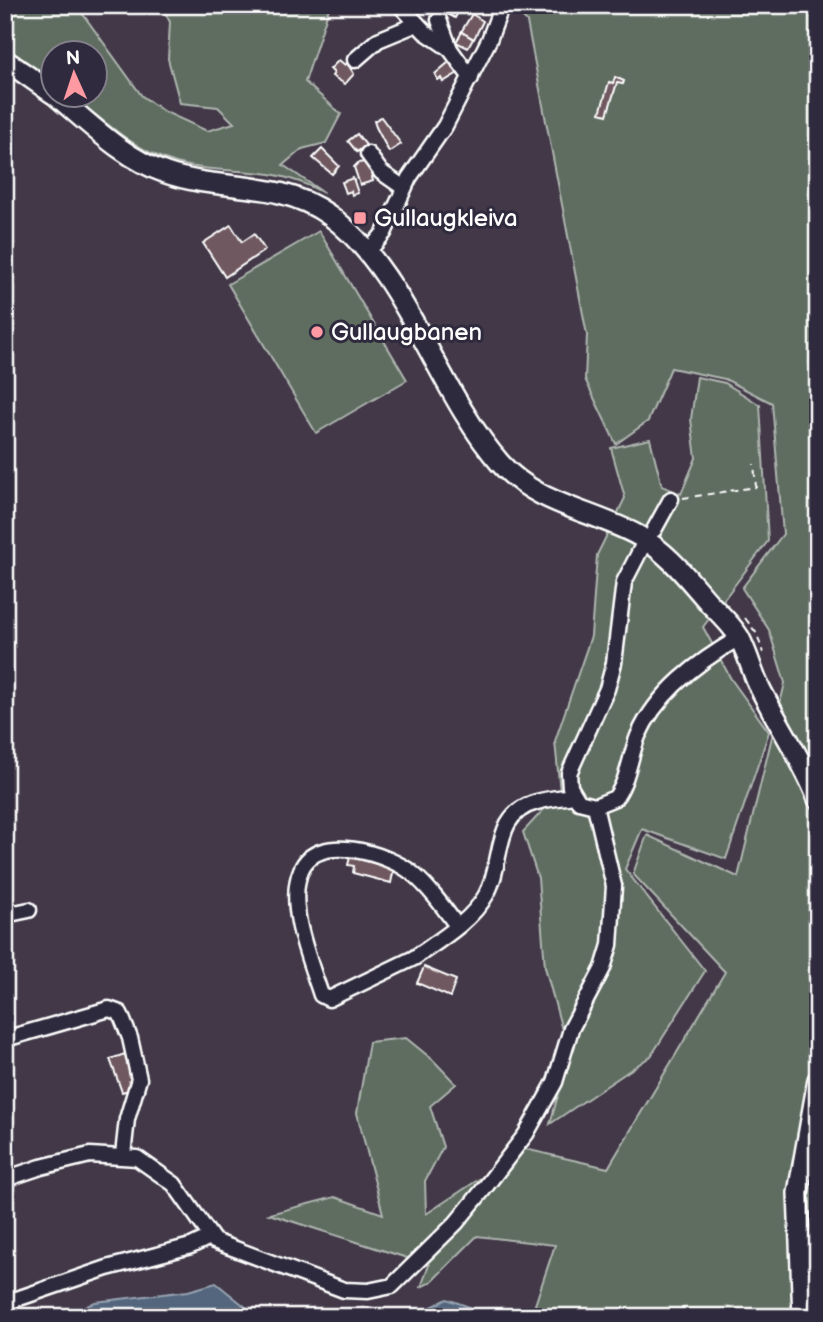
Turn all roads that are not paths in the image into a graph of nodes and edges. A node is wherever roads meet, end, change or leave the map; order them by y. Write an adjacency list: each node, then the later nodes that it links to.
1 (400, 5): 4 (street)
2 (502, 5): 8 (street)
3 (439, 20): 5 (street)
4 (417, 24): 5 (street); 6 (street)
5 (450, 49): 8 (street)
6 (355, 60)
7 (5, 61): 9 (highway)
8 (471, 78): 12 (street)
9 (38, 84)
10 (71, 108): 13 (highway)
11 (368, 154): 12 (street)
12 (404, 188): 13 (street)
13 (368, 253): 17 (highway)
14 (671, 499): 15 (street)
15 (653, 530)
16 (642, 547): 18 (street)
17 (734, 641): 19 (highway); 20 (street)
18 (574, 796): 20 (street); 23 (street)
19 (818, 800)
20 (595, 806): 28 (street)
21 (29, 910): 22 (street)
22 (5, 915)
23 (457, 926): 23 (street)
24 (5, 1039): 26 (street)
25 (818, 1080): 30 (highway)
26 (124, 1155): 27 (street); 28 (street)
27 (5, 1179)
28 (210, 1237): 29 (street)
29 (5, 1303)
30 (803, 1317)

